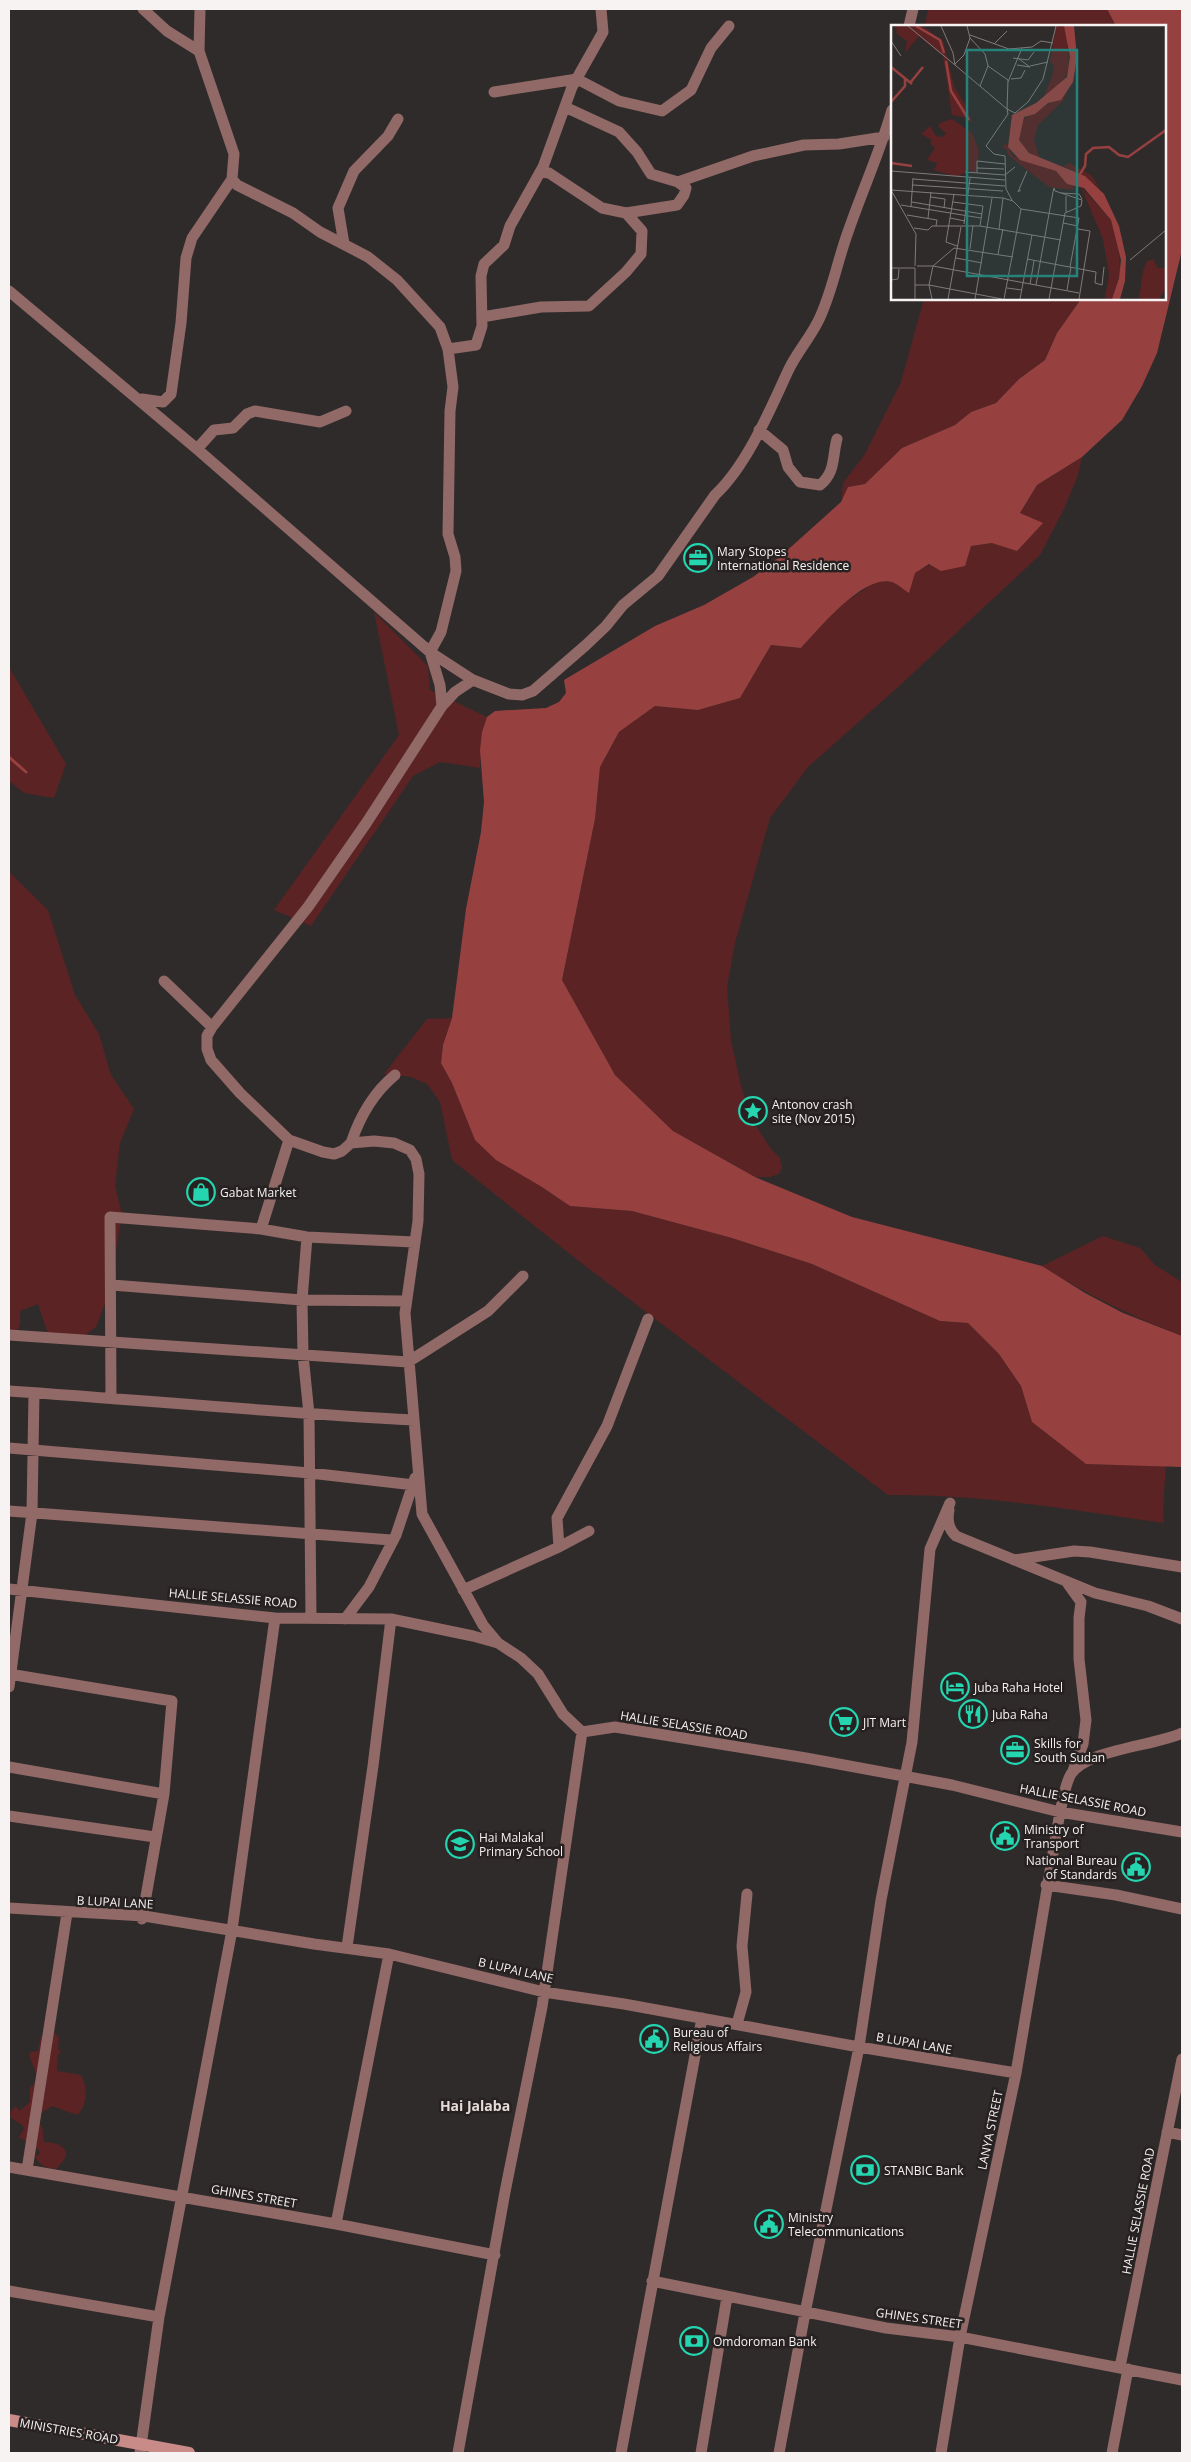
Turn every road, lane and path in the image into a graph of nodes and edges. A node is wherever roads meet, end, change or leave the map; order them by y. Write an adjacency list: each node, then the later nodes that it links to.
1 (143, 9): 7 (street)
2 (200, 9): 7 (street)
3 (601, 9): 8 (street)
4 (913, 9): 5 (street)
5 (909, 25)
6 (729, 26): 8 (street)
7 (200, 51): 15 (street)
8 (577, 79): 9 (street); 10 (street)
9 (494, 92)
10 (565, 107): 14 (street); 16 (street)
11 (891, 113): 13 (street)
12 (398, 119): 18 (street)
13 (884, 137): 16 (street); 24 (street)
14 (540, 172): 17 (street); 20 (street)
15 (232, 180): 18 (street); 22 (street)
16 (678, 182): 17 (street)
17 (626, 213): 20 (street)
18 (344, 244): 21 (street)
19 (9, 291): 22 (street)
20 (482, 316): 21 (street)
21 (448, 349): 27 (street)
22 (138, 398): 26 (street)
23 (346, 411): 26 (street)
24 (759, 430): 25 (street); 28 (street)
25 (838, 439)
26 (197, 448): 27 (street)
27 (430, 652): 28 (street); 29 (street)
28 (473, 680): 29 (street)
29 (442, 706): 31 (street)
30 (164, 980): 31 (street)
31 (212, 1027): 33 (street)
32 (395, 1075): 34 (street)
33 (289, 1140): 34 (street); 35 (street)
34 (351, 1143): 37 (street)
35 (260, 1229): 36 (street); 39 (street)
36 (307, 1236): 37 (street); 40 (street)
37 (414, 1242): 41 (street)
38 (524, 1276): 46 (street)
39 (112, 1285): 40 (street); 44 (street)
40 (302, 1300): 41 (street); 45 (street)
41 (405, 1301): 46 (street)
42 (648, 1319): 62 (street)
43 (9, 1335): 44 (street)
44 (111, 1342): 45 (street); 49 (street)
45 (303, 1355): 46 (street); 50 (street)
46 (408, 1362): 51 (street)
47 (9, 1391): 48 (street)
48 (34, 1393): 49 (street); 54 (street)
49 (111, 1397): 50 (street)
50 (309, 1414): 51 (street); 55 (street)
51 (414, 1420): 53 (street)
52 (9, 1448): 54 (street)
53 (417, 1449): 56 (street); 67 (street)
54 (33, 1450): 55 (street); 58 (street)
55 (310, 1473): 56 (street); 60 (street)
56 (414, 1485): 61 (street)
57 (9, 1511): 58 (street)
58 (32, 1513): 60 (street); 68 (street)
59 (589, 1531): 62 (street)
60 (309, 1534): 61 (street); 70 (street)
61 (391, 1540): 71 (street)
62 (559, 1547): 67 (street)
63 (1014, 1560): 64 (street); 65 (street); 81 (street)
64 (1182, 1567)
65 (1065, 1581): 73 (street); 80 (street, LANYA STREET)
66 (9, 1589): 68 (street, HALLIE SELASSIE ROAD)
67 (463, 1590): 74 (street)
68 (22, 1591): 69 (street, HALLIE SELASSIE ROAD); 75 (street)
69 (275, 1618): 70 (street, HALLIE SELASSIE ROAD); 93 (street)
70 (311, 1618): 71 (street, HALLIE SELASSIE ROAD)
71 (345, 1619): 72 (street, HALLIE SELASSIE ROAD)
72 (391, 1619): 74 (street, HALLIE SELASSIE ROAD); 94 (street)
73 (1182, 1619)
74 (498, 1643): 77 (street, HALLIE SELASSIE ROAD)
75 (10, 1674): 76 (street); 82 (street)
76 (9, 1687)
77 (582, 1732): 81 (street, HALLIE SELASSIE ROAD); 96 (street)
78 (1182, 1734): 80 (street)
79 (9, 1767): 82 (street)
80 (1072, 1772): 83 (street, LANYA STREET)
81 (904, 1776): 83 (street, HALLIE SELASSIE ROAD); 99 (street)
82 (164, 1794): 86 (street)
83 (1060, 1812): 85 (street, HALLIE SELASSIE ROAD); 87 (street, LANYA STREET)
84 (9, 1816): 86 (street)
85 (1182, 1832)
86 (155, 1837): 92 (street)
87 (1046, 1885): 90 (street); 101 (street, LANYA STREET)
88 (747, 1894): 98 (street)
89 (9, 1908): 91 (street, B LUPAI LANE)
90 (1182, 1909)
91 (67, 1913): 92 (street, B LUPAI LANE); 105 (street)
92 (144, 1916): 93 (street, B LUPAI LANE)
93 (232, 1930): 94 (street, B LUPAI LANE); 106 (street)
94 (347, 1947): 95 (street, B LUPAI LANE)
95 (389, 1954): 96 (street, B LUPAI LANE); 107 (street)
96 (544, 1992): 97 (street, B LUPAI LANE); 108 (street)
97 (702, 2018): 98 (street, B LUPAI LANE); 109 (street)
98 (737, 2024): 99 (street, B LUPAI LANE)
99 (859, 2047): 101 (street, B LUPAI LANE); 112 (street)
100 (1182, 2059): 102 (street, HALLIE SELASSIE ROAD)
101 (1016, 2073): 114 (street, LANYA STREET)
102 (1168, 2132): 103 (street); 115 (street, HALLIE SELASSIE ROAD)
103 (1182, 2135)
104 (9, 2167): 105 (street, GHINES STREET)
105 (27, 2170): 106 (street, GHINES STREET)
106 (182, 2198): 107 (street, GHINES STREET); 113 (street)
107 (336, 2224): 108 (street, GHINES STREET)
108 (495, 2255): 120 (street)
109 (652, 2281): 111 (street, GHINES STREET); 121 (street)
110 (9, 2291): 113 (street)
111 (727, 2297): 112 (street, GHINES STREET); 122 (street)
112 (805, 2313): 114 (street, GHINES STREET); 123 (street)
113 (159, 2317): 118 (street)
114 (960, 2337): 115 (street, GHINES STREET); 124 (street, LANYA STREET)
115 (1124, 2368): 116 (street, GHINES STREET); 125 (street, HALLIE SELASSIE ROAD)
116 (1182, 2380)
117 (9, 2420): 118 (street, MINISTRIES ROAD)
118 (141, 2448): 119 (street, MINISTRIES ROAD)
119 (189, 2453)
120 (458, 2453)
121 (622, 2453)
122 (701, 2453)
123 (779, 2453)
124 (941, 2453)
125 (1112, 2453)

